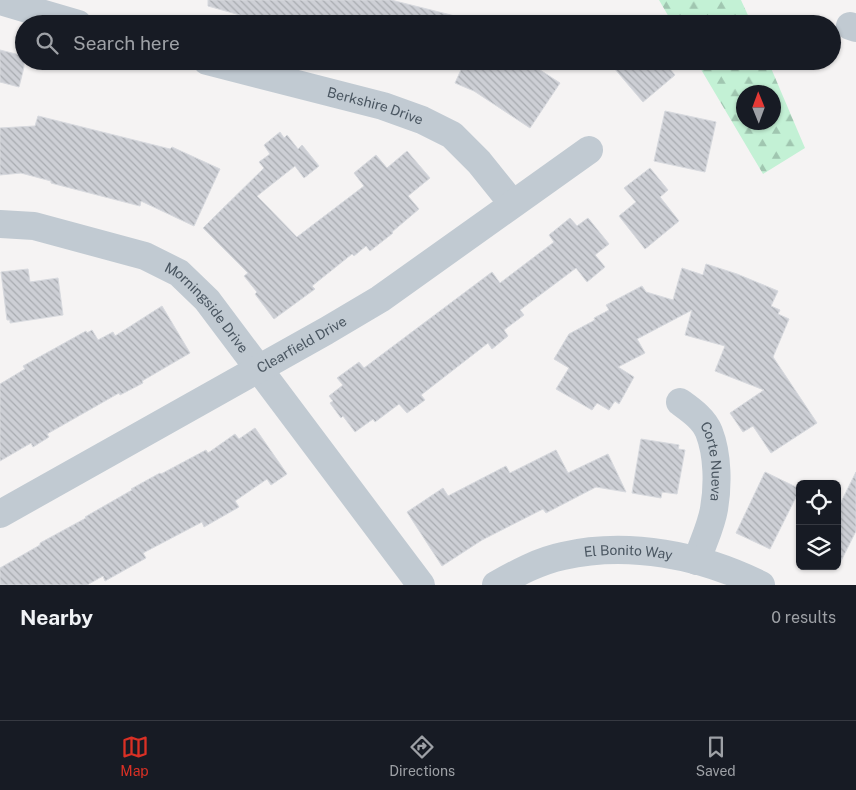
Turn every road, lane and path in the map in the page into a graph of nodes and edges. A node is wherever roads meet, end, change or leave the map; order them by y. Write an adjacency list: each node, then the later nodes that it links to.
1 (0, 1): 2 (street)
2 (47, 15)
3 (242, 70): 5 (street, Berkshire Drive)
4 (588, 150): 5 (street, Clearfield Drive)
5 (512, 203): 7 (street, Clearfield Drive)
6 (0, 224): 7 (street, Morningside Drive)
7 (259, 368): 9 (street, Clearfield Drive); 11 (street, Morningside Drive)
8 (680, 402): 10 (street, Corte Nueva)
9 (0, 514)
10 (697, 561): 12 (street, El Bonito Way); 13 (street, El Bonito Way)
11 (421, 585)
12 (496, 585)
13 (761, 585)

